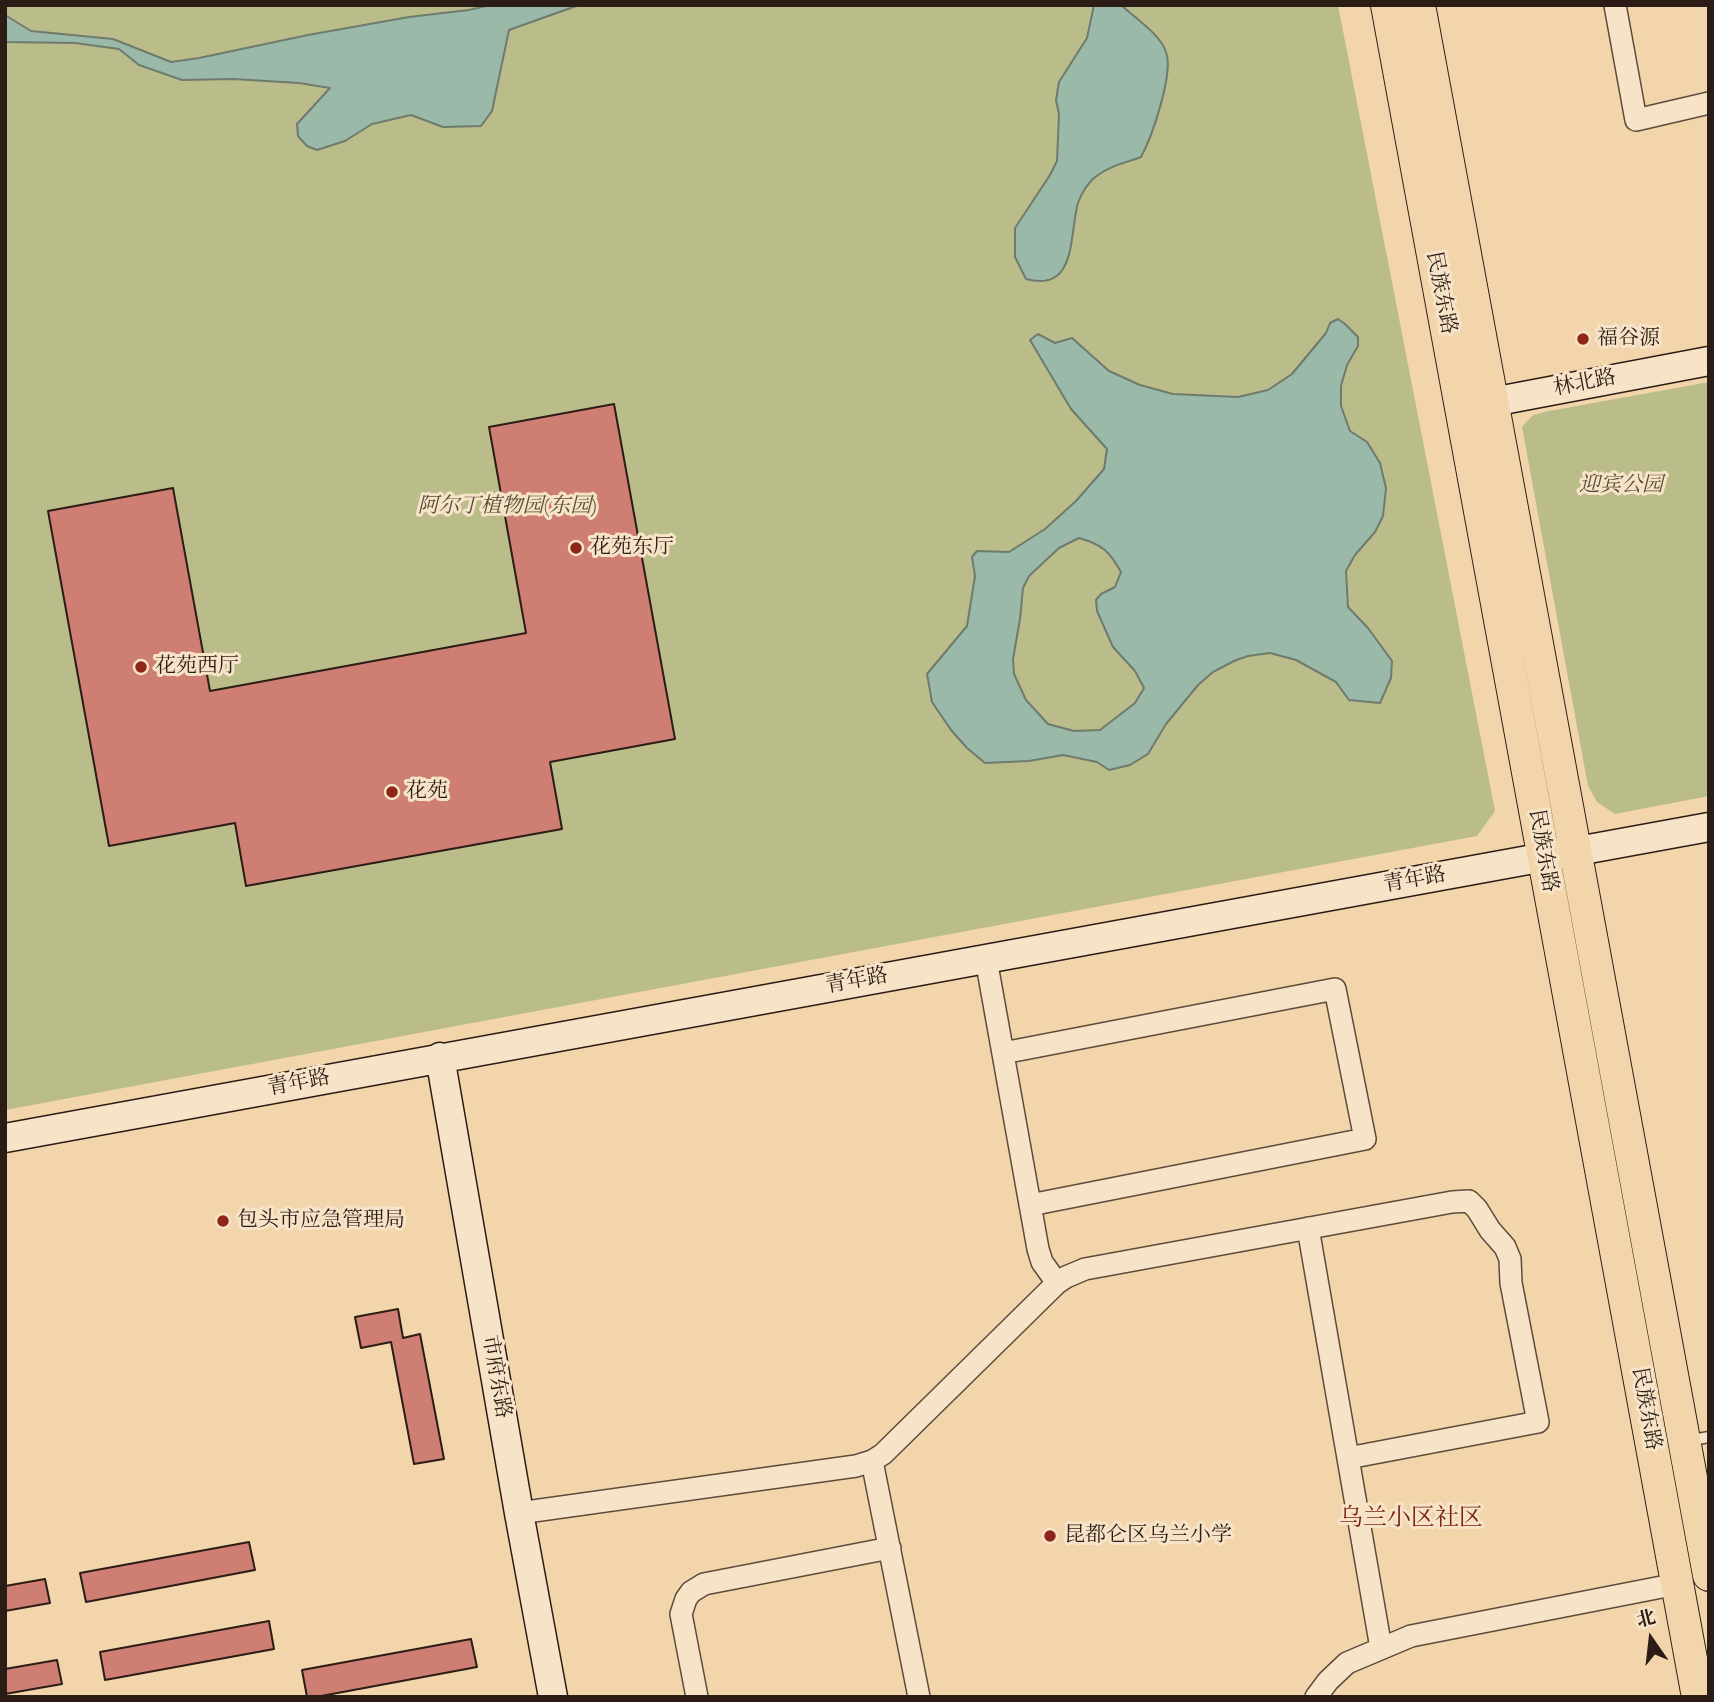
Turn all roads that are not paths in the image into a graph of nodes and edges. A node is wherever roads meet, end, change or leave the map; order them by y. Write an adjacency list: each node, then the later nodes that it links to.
1 (1387, 5): 7 (main road, 民族东路)
2 (1419, 5): 6 (main road, 民族东路)
3 (1615, 5): 4 (street)
4 (1709, 103)
5 (1709, 360): 6 (main road, 林北路)
6 (1492, 402): 7 (main road, 林北路); 9 (main road, 民族东路)
7 (1462, 407): 10 (main road, 民族东路)
8 (1709, 827): 9 (main road, 青年路)
9 (1575, 852): 10 (main road, 青年路); 18 (main road, 民族东路)
10 (1543, 858): 11 (main road, 青年路); 24 (main road, 民族东路)
11 (986, 959): 12 (street); 13 (main road, 青年路)
12 (1003, 1053): 15 (street); 15 (street)
13 (440, 1058): 14 (main road, 青年路); 21 (main road, 市府东路)
14 (5, 1138)
15 (1030, 1205): 17 (street)
16 (1308, 1228): 17 (street); 19 (street); 19 (street)
17 (1057, 1283): 20 (street)
18 (1696, 1439): 23 (main road, 民族东路)
19 (1348, 1458): 25 (street)
20 (873, 1461): 21 (street); 22 (street)
21 (519, 1513): 26 (main road, 市府东路)
22 (890, 1548): 27 (street); 28 (street)
23 (1709, 1575)
24 (1677, 1584): 25 (street); 30 (main road, 民族东路)
25 (1381, 1648): 29 (street)
26 (553, 1697)
27 (697, 1697)
28 (919, 1697)
29 (1316, 1697)
30 (1698, 1697)

